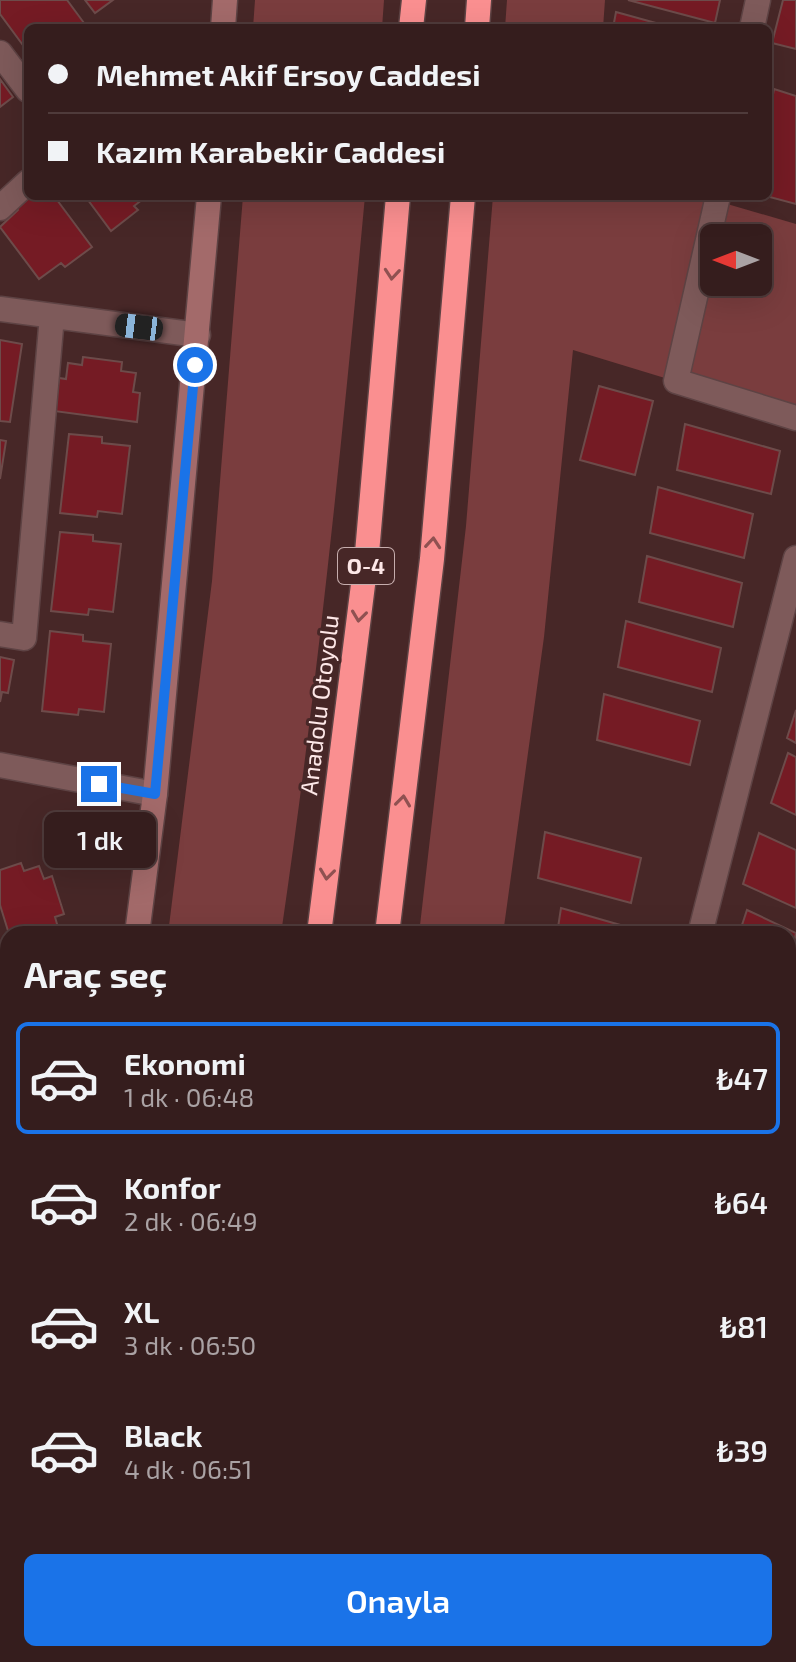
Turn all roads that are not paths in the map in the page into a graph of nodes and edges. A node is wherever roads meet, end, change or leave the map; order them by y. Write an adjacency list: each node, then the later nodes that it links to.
1 (225, 0): 5 (street)
2 (414, 0): 6 (highway)
3 (479, 0): 7 (highway)
4 (758, 0): 8 (street)
5 (223, 24)
6 (411, 24)
7 (477, 24)
8 (753, 24)
9 (0, 53): 10 (street)
10 (24, 85)
11 (24, 186): 16 (street)
12 (209, 200): 19 (street)
13 (398, 200): 26 (highway, Anadolu Otoyolu / O-4, one-way to 26)
14 (463, 200): 27 (highway, O-4, one-way to 14)
15 (717, 200): 20 (street)
16 (0, 208)
17 (0, 309): 18 (street)
18 (52, 316): 19 (street); 22 (street)
19 (198, 335): 24 (street)
20 (796, 418)
21 (796, 558): 28 (street)
22 (0, 634)
23 (0, 765): 24 (street)
24 (155, 794): 25 (street)
25 (138, 926)
26 (320, 926)
27 (388, 926)
28 (702, 926)

